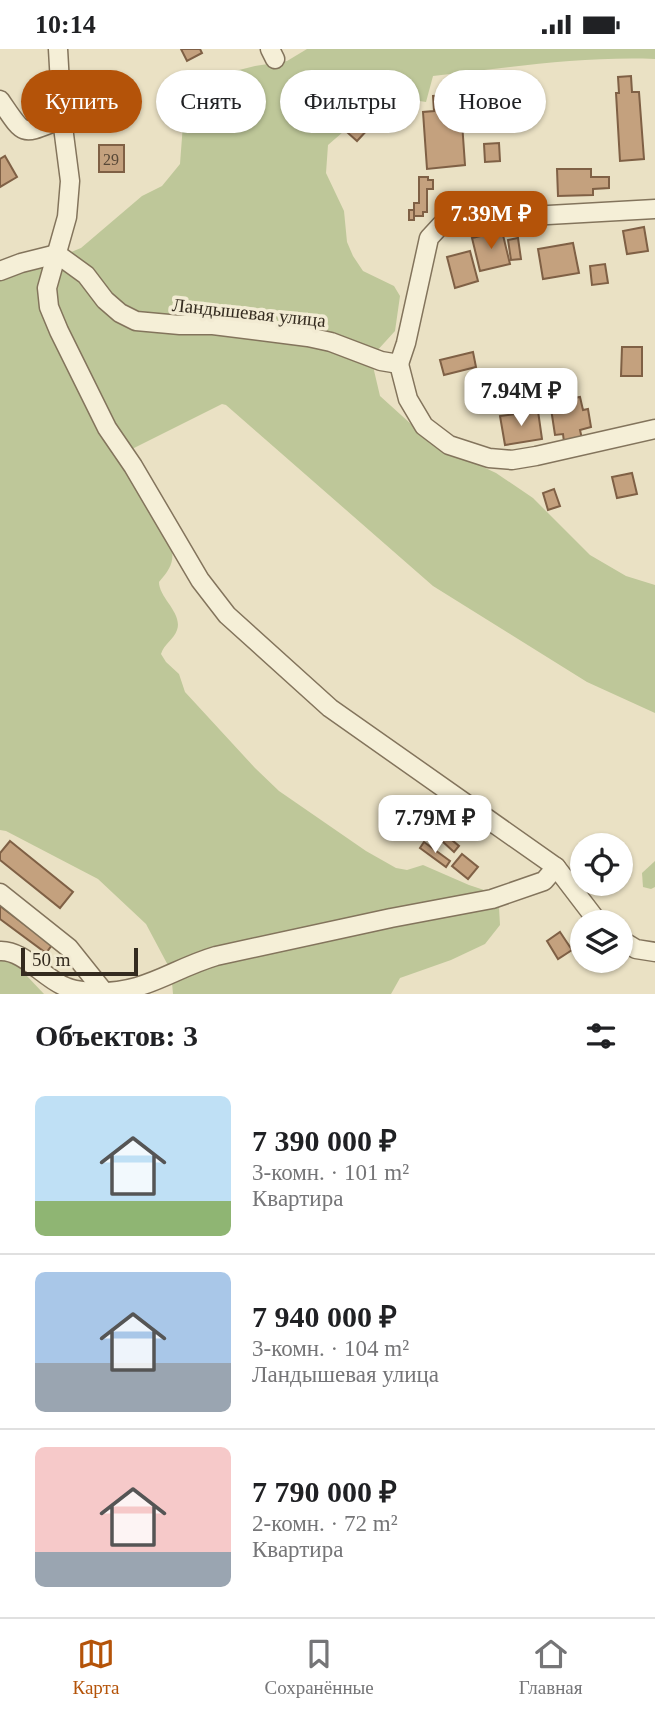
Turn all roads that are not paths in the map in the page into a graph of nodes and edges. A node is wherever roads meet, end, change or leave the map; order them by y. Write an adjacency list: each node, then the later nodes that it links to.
1 (58, 49): 2 (street)
2 (59, 70)
3 (0, 100): 4 (street)
4 (21, 130)
5 (64, 133): 7 (street)
6 (655, 209): 9 (street)
7 (57, 254): 8 (street); 9 (street, Ландышевая улица); 11 (street)
8 (0, 271)
9 (399, 364): 10 (street)
10 (655, 429)
11 (556, 867): 13 (street); 17 (street)
12 (0, 893): 17 (street)
13 (589, 910)
14 (633, 947): 16 (street)
15 (0, 950): 17 (street)
16 (655, 952)
17 (105, 993)

